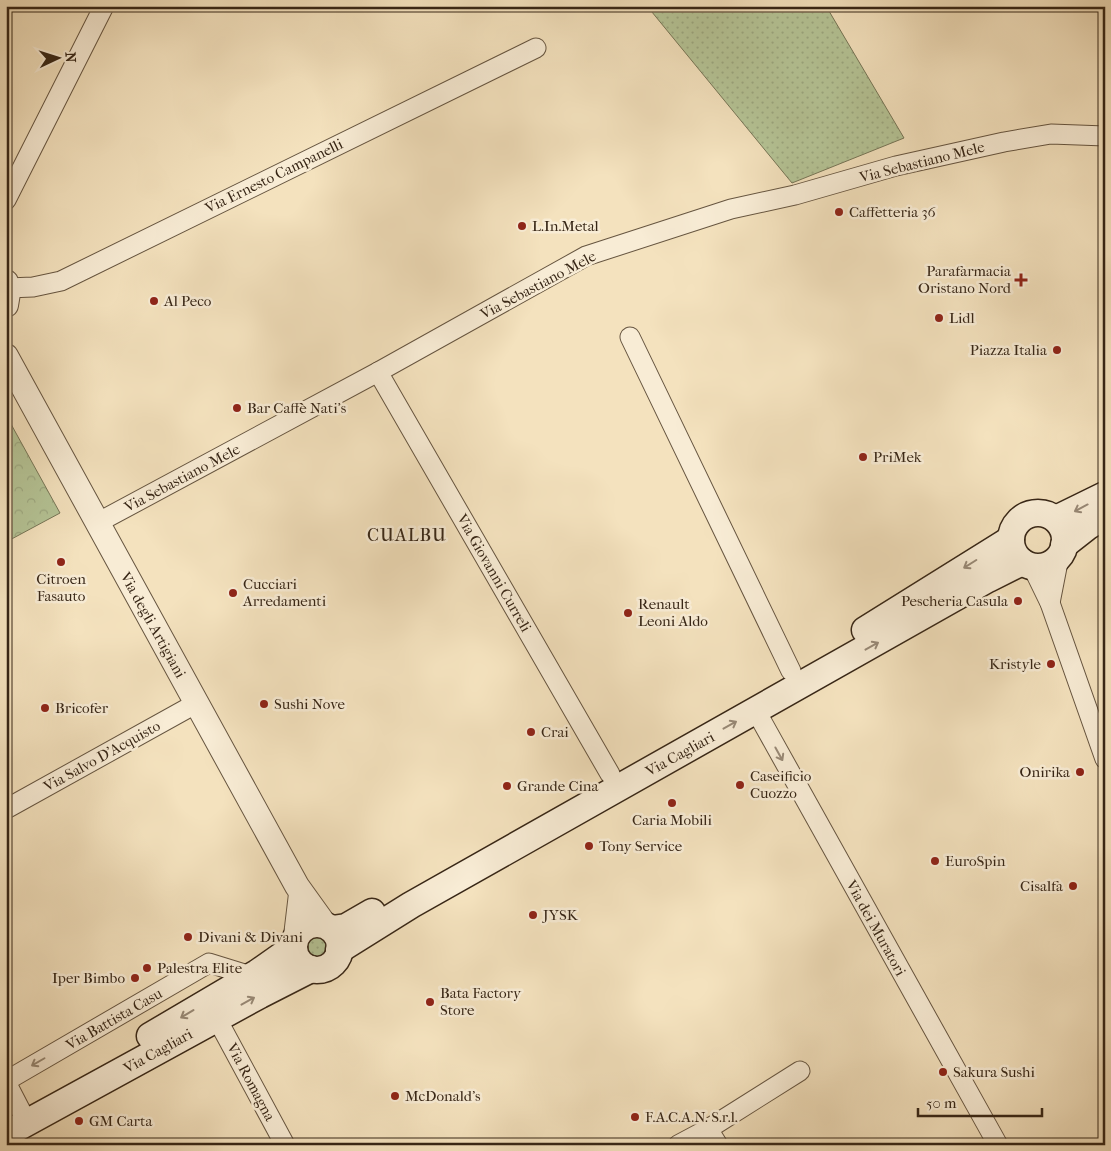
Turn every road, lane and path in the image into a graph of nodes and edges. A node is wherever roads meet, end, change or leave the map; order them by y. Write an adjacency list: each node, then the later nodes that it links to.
1 (104, 6): 4 (street)
2 (536, 48): 5 (street, Via Ernesto Campanelli)
3 (1105, 136): 8 (street, Via Sebastiano Mele)
4 (6, 200)
5 (7, 292)
6 (630, 336): 17 (street)
7 (6, 356): 12 (street, Via degli Artigiani)
8 (378, 372): 12 (street, Via Sebastiano Mele); 21 (street, Via Giovanni Curreli)
9 (1105, 495): 11 (main road, one-way to 11)
10 (1105, 516): 14 (main road, Via Cagliari)
11 (1056, 519): 13 (main road); 14 (main road)
12 (97, 523): 18 (street, Via degli Artigiani)
13 (1011, 539): 15 (main road); 17 (main road, Via Cagliari, one-way to 17)
14 (1062, 551): 15 (main road, Via Cagliari); 16 (street)
15 (1027, 564): 16 (street); 19 (main road, Via Cagliari, one-way to 15)
16 (1050, 603): 20 (street)
17 (792, 671): 21 (main road, Via Cagliari)
18 (197, 703): 22 (street, Via Salvo D'Acquisto); 23 (street, Via degli Artigiani)
19 (756, 711): 24 (main road, Via Cagliari, one-way to 19); 37 (street, Via dei Muratori, one-way to 37)
20 (1105, 759)
21 (610, 774): 24 (main road, Via Cagliari)
22 (6, 809)
23 (301, 894): 24 (street, Via degli Artigiani); 25 (street)
24 (332, 935): 25 (main road, Via Cagliari); 26 (main road, Via Cagliari)
25 (295, 941): 26 (main road); 27 (main road, Via Cagliari)
26 (311, 969): 28 (main road, Via Cagliari, one-way to 26)
27 (251, 976): 30 (street, Via Battista Casu, one-way to 30); 31 (main road, Via Cagliari, one-way to 31)
28 (217, 1019): 33 (main road, Via Cagliari); 34 (street, Via Romagna)
29 (800, 1071): 32 (street)
30 (6, 1082): 31 (street, Via Battista Casu)
31 (14, 1116)
32 (708, 1128): 35 (street); 36 (street)
33 (6, 1134)
34 (285, 1145)
35 (678, 1145)
36 (718, 1145)
37 (998, 1145)

